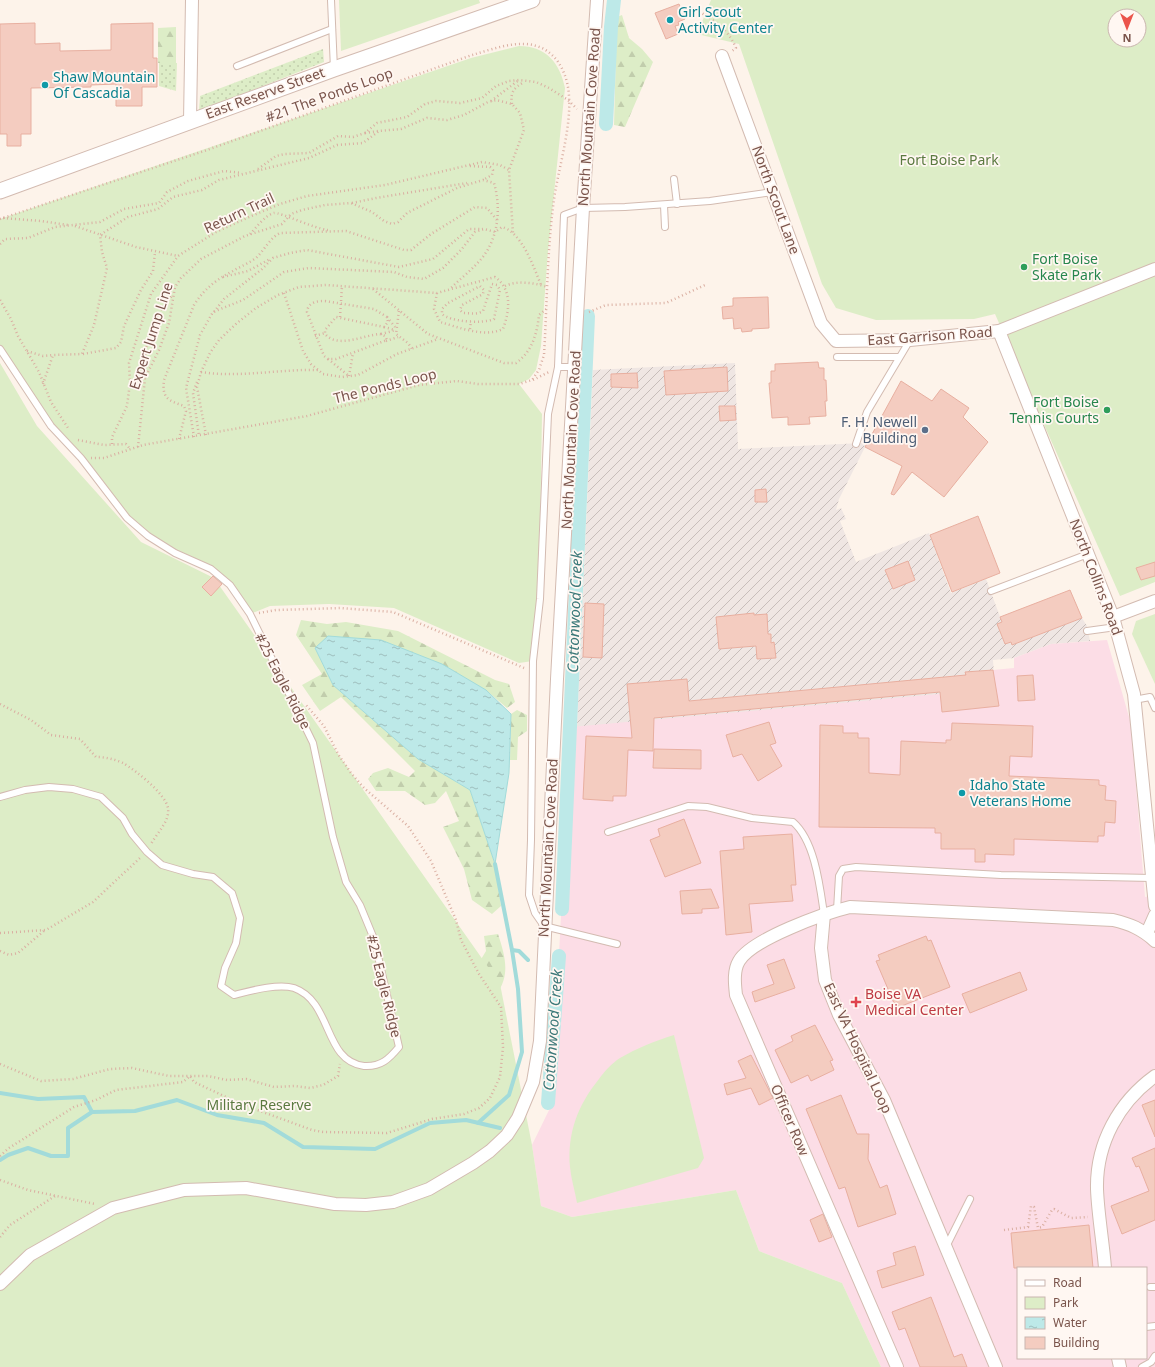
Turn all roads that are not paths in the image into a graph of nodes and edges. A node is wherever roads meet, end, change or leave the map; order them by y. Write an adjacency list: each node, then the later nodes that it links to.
1 (192, 0): 9 (street)
2 (331, 0): 5 (lane)
3 (532, 0): 8 (street, East Reserve Street)
4 (597, 0): 15 (street, North Mountain Cove Road)
5 (332, 29): 7 (lane); 8 (lane)
6 (722, 56): 12 (street, North Scout Lane)
7 (237, 66)
8 (334, 68): 9 (street, East Reserve Street)
9 (190, 121): 11 (street, East Reserve Street)
10 (674, 179): 13 (lane)
11 (0, 191)
12 (773, 192): 13 (lane); 20 (street, North Scout Lane)
13 (677, 204): 14 (lane)
14 (664, 205): 15 (lane); 16 (lane)
15 (583, 208): 24 (street, North Mountain Cove Road); 25 (lane)
16 (665, 227)
17 (1155, 268): 18 (street, East Garrison Road)
18 (999, 331): 19 (street, East Garrison Road); 27 (street, North Collins Road)
19 (910, 340): 20 (street, East Garrison Road); 23 (lane)
20 (836, 341)
21 (0, 349): 34 (lane, #25 Eagle Ridge)
22 (836, 357): 23 (lane)
23 (899, 357): 26 (lane)
24 (576, 366): 25 (lane); 41 (street, North Mountain Cove Road)
25 (558, 367): 41 (lane)
26 (856, 444)
27 (1088, 554): 28 (lane); 30 (street, North Collins Road)
28 (990, 591)
29 (1155, 600): 30 (street)
30 (1114, 622): 31 (lane); 32 (street, North Collins Road)
31 (1088, 631)
32 (1134, 700): 33 (lane); 36 (street, North Collins Road)
33 (1155, 708)
34 (0, 797)
35 (608, 832): 39 (lane)
36 (1152, 878): 37 (street, North Collins Road); 38 (lane)
37 (1155, 906)
38 (838, 910): 39 (street); 42 (street)
39 (824, 914): 46 (street, East VA Hospital Loop); 50 (street, Officer Row)
40 (1155, 915): 42 (street)
41 (544, 926): 43 (lane); 48 (street, North Mountain Cove Road)
42 (1151, 937)
43 (617, 944)
44 (1155, 1076): 47 (street)
45 (970, 1199): 46 (lane)
46 (946, 1248): 51 (street, East VA Hospital Loop)
47 (1105, 1267)
48 (0, 1284)
49 (1155, 1356): 52 (lane)
50 (896, 1367)
51 (996, 1367)
52 (1142, 1367)

